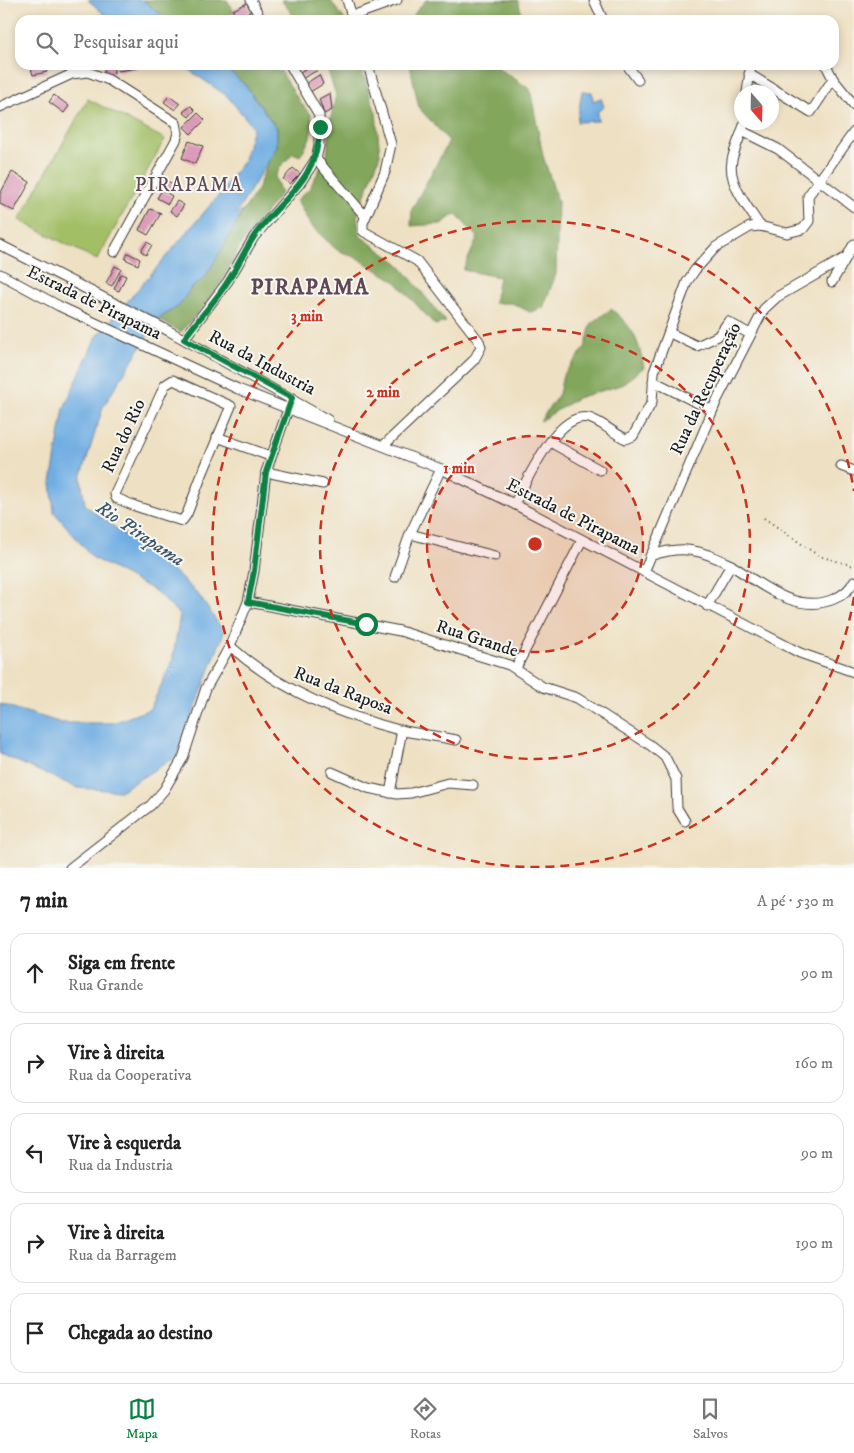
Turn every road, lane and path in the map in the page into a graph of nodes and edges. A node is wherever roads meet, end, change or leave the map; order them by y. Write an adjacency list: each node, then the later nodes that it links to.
1 (251, 0): 5 (street)
2 (347, 0): 6 (street)
3 (397, 0): 7 (street)
4 (594, 0): 8 (street)
5 (259, 15)
6 (352, 15)
7 (360, 15)
8 (601, 15)
9 (293, 70): 22 (street)
10 (369, 70): 25 (street)
11 (631, 70): 15 (street)
12 (750, 70): 14 (street); 16 (street)
13 (828, 70): 14 (street)
14 (833, 79): 17 (street)
15 (638, 80)
16 (748, 85)
17 (854, 105)
18 (0, 107): 29 (street)
19 (742, 130): 26 (street)
20 (748, 130): 23 (street)
21 (854, 132): 23 (street)
22 (316, 159): 25 (street); 35 (street)
23 (819, 180): 24 (street); 26 (street)
24 (854, 207)
25 (365, 216): 43 (street)
26 (760, 226): 33 (street)
27 (854, 244): 30 (street)
28 (0, 245): 35 (street, Rua da Industria)
29 (114, 252)
30 (845, 258): 32 (street); 34 (street, Rua da Recuperação)
31 (0, 274): 38 (street, Estrada de Pirapama)
32 (832, 282)
33 (670, 333): 34 (street); 36 (street)
34 (750, 334): 39 (street, Rua da Recuperação)
35 (184, 339): 37 (street, Rua da Industria)
36 (653, 381): 39 (street); 42 (street)
37 (292, 398): 38 (street); 40 (street, Rua da Industria)
38 (288, 408): 40 (street, Estrada de Pirapama); 44 (street)
39 (712, 410): 56 (street, Rua da Recuperação)
40 (338, 427): 43 (street, Estrada de Pirapama)
41 (217, 437): 41 (street, Rua do Rio); 44 (street)
42 (550, 442): 47 (street); 51 (street)
43 (384, 445): 46 (street, Estrada de Pirapama)
44 (270, 456): 49 (street)
45 (841, 466): 48 (street)
46 (441, 469): 51 (street, Estrada de Pirapama); 53 (street)
47 (600, 470)
48 (854, 471)
49 (266, 472): 50 (street); 62 (street)
50 (323, 484)
51 (514, 504): 54 (street, Estrada de Pirapama)
52 (764, 518): 58 (path)
53 (410, 534): 55 (street); 60 (street)
54 (582, 540): 59 (street, Estrada de Pirapama); 65 (street)
55 (494, 556)
56 (650, 556): 57 (street); 59 (street, Rua da Recuperação)
57 (730, 565): 61 (street); 63 (street)
58 (854, 566)
59 (644, 572): 63 (street, Estrada de Pirapama)
60 (395, 577)
61 (854, 581)
62 (248, 602): 64 (street); 65 (street, Rua Grande)
63 (707, 606): 66 (street, Estrada de Pirapama)
64 (230, 646): 67 (street, Rua da Raposa); 73 (street)
65 (516, 668): 72 (street, Rua Grande)
66 (854, 672)
67 (402, 730): 68 (street, Rua da Raposa); 71 (street)
68 (456, 740)
69 (332, 772): 71 (street)
70 (473, 785): 71 (street)
71 (390, 793)
72 (686, 821)
73 (70, 868)

